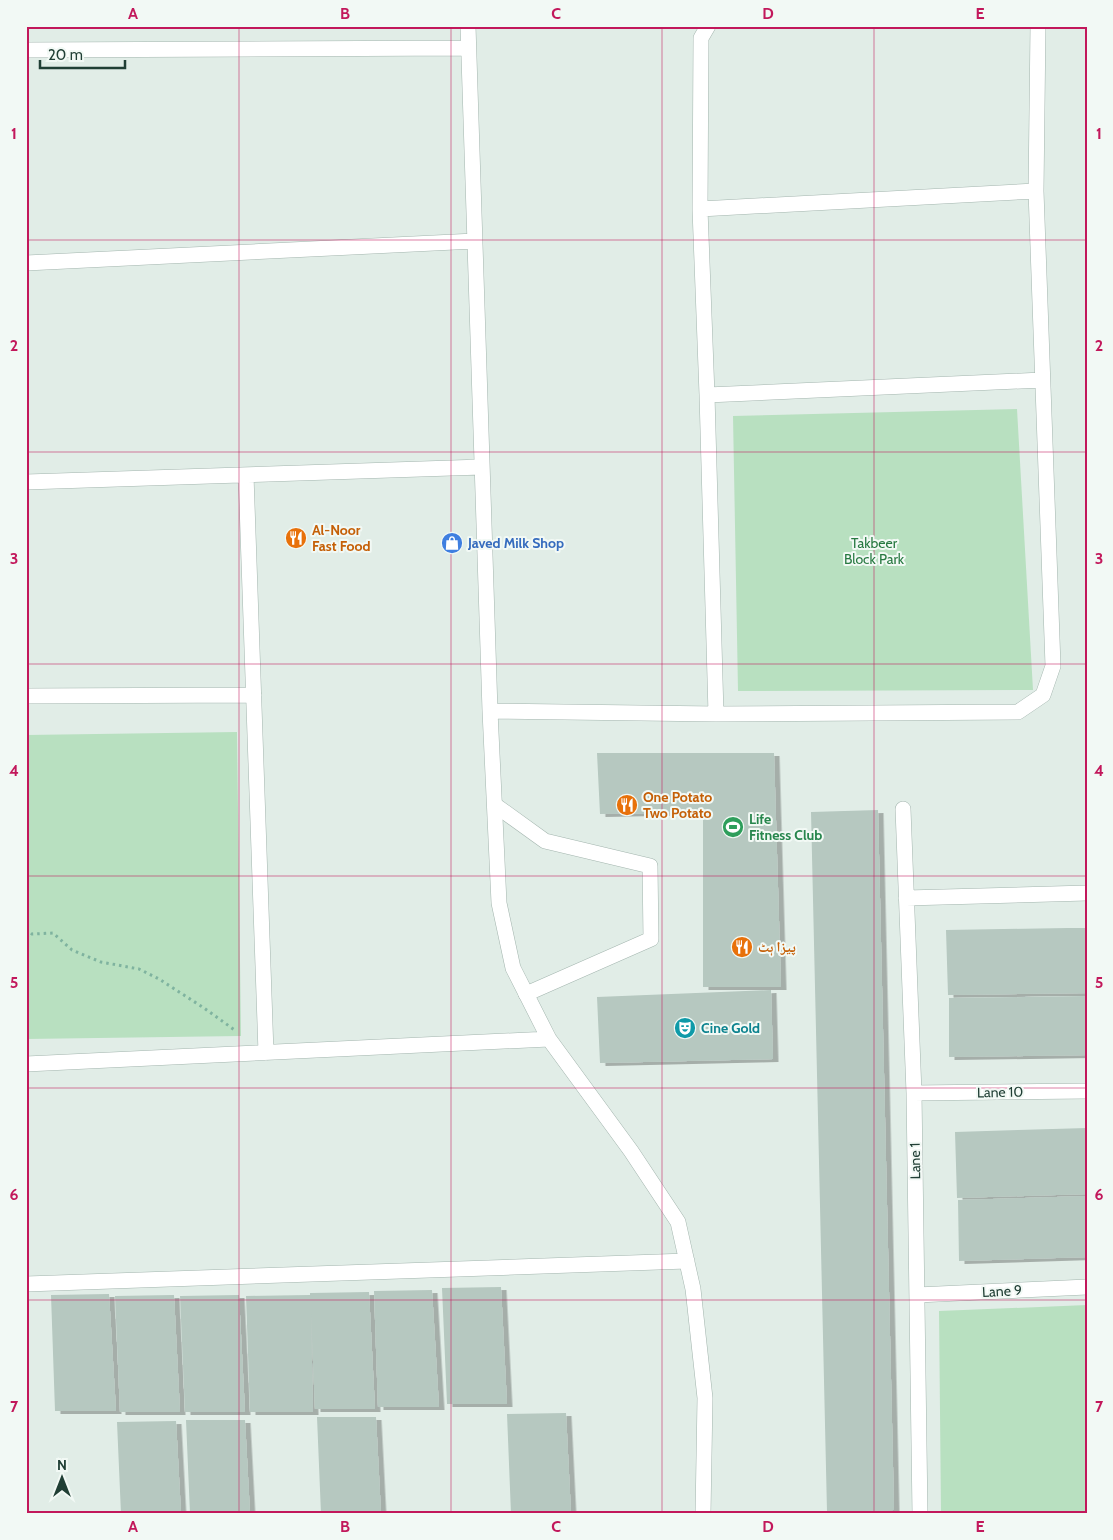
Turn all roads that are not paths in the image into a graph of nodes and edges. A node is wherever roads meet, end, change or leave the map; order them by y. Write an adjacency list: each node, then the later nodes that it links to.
1 (468, 26): 4 (street)
2 (708, 26): 7 (street)
3 (1038, 26): 6 (street)
4 (468, 48): 5 (street); 8 (street)
5 (26, 50)
6 (1036, 191): 7 (street); 10 (street)
7 (700, 209): 11 (street)
8 (476, 241): 9 (street); 12 (street)
9 (26, 263)
10 (1042, 380): 11 (street); 18 (street)
11 (708, 396): 18 (street)
12 (482, 467): 13 (street); 17 (street)
13 (246, 475): 14 (street); 15 (street)
14 (26, 482)
15 (254, 695): 16 (street); 25 (street)
16 (26, 696)
17 (490, 711): 18 (street); 19 (street)
18 (716, 714)
19 (495, 805): 23 (street); 23 (street)
20 (903, 809): 22 (street, Lane 1)
21 (1087, 893): 22 (street)
22 (906, 898): 28 (street, Lane 1)
23 (526, 994): 24 (street)
24 (549, 1039): 25 (street); 29 (street)
25 (266, 1053): 26 (street)
26 (26, 1064)
27 (1087, 1091): 28 (street, Lane 10)
28 (914, 1093): 32 (street, Lane 1)
29 (687, 1261): 30 (street); 33 (street)
30 (26, 1284)
31 (1087, 1287): 32 (street, Lane 9)
32 (917, 1295): 34 (street, Lane 1)
33 (703, 1514)
34 (920, 1514)

